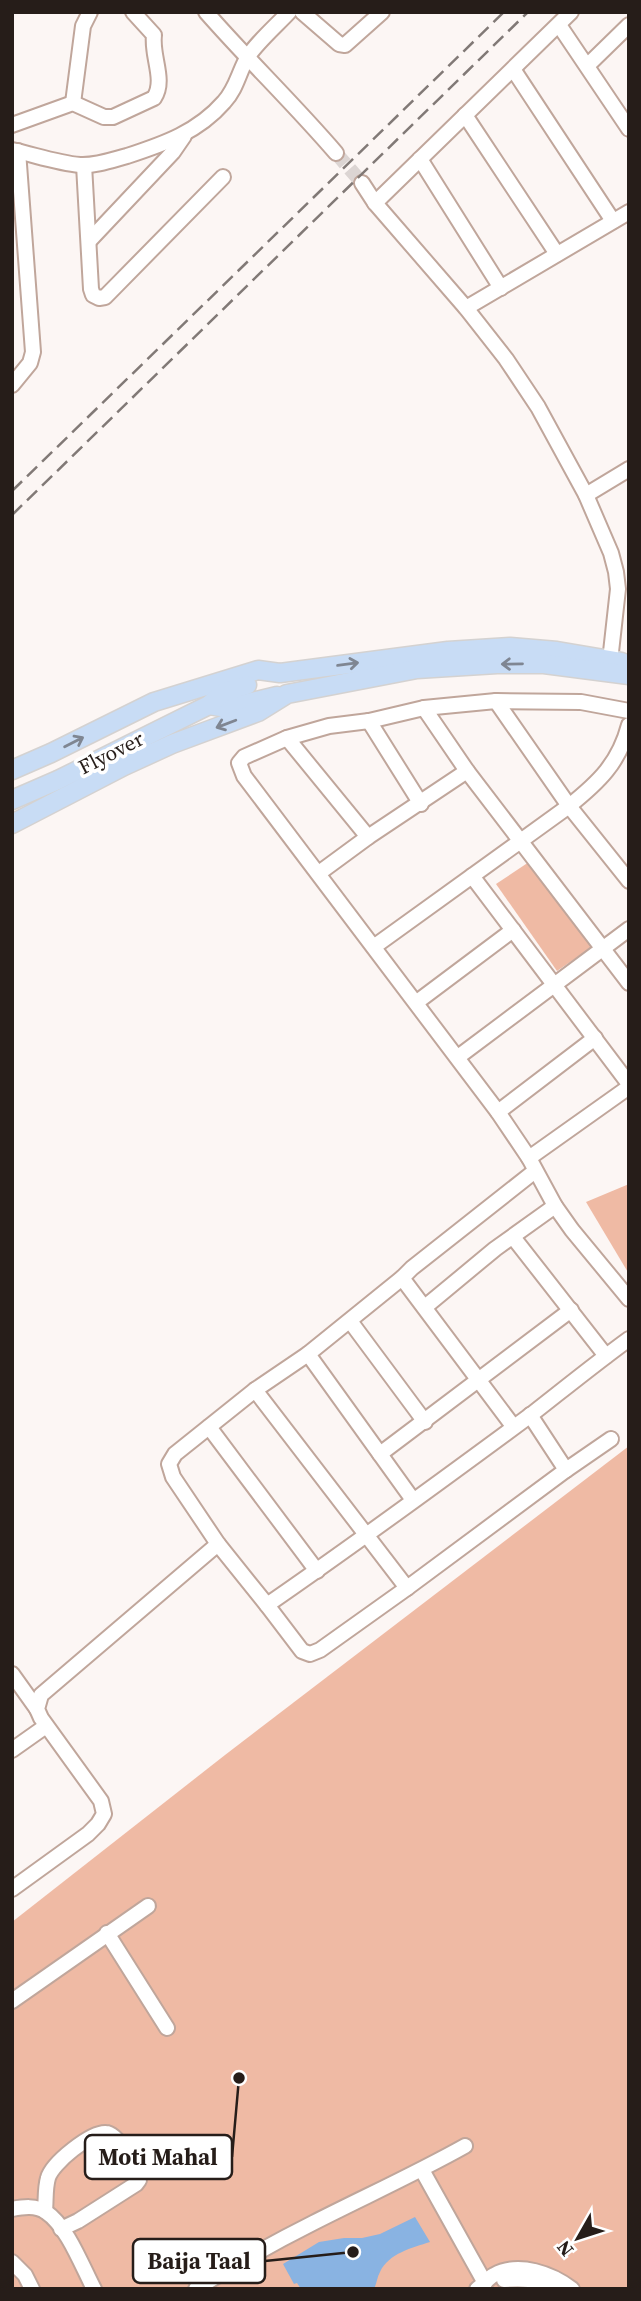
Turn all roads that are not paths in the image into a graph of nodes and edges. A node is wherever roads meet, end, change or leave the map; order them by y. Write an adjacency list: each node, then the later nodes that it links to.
1 (90, 12): 13 (street)
2 (133, 12): 13 (street)
3 (206, 12): 10 (street)
4 (289, 12): 10 (street)
5 (302, 12): 6 (street)
6 (382, 12)
7 (571, 12): 8 (street)
8 (559, 25): 11 (street); 12 (street)
9 (629, 25): 11 (street)
10 (246, 58): 17 (street); 19 (street)
11 (588, 65): 16 (street)
12 (513, 69): 14 (street); 27 (street)
13 (73, 103): 15 (street)
14 (465, 115): 20 (street); 29 (street)
15 (12, 125)
16 (629, 130)
17 (185, 135): 21 (street); 28 (street)
18 (15, 151): 21 (street); 26 (street)
19 (336, 153)
20 (420, 159): 24 (street); 30 (street)
21 (84, 165): 28 (street)
22 (223, 177): 28 (street)
23 (362, 183): 24 (street)
24 (375, 202): 31 (street)
25 (629, 212): 27 (street)
26 (17, 218): 32 (street)
27 (613, 221): 29 (street)
28 (89, 241)
29 (557, 254): 30 (street)
30 (501, 288): 31 (street)
31 (466, 308): 34 (street)
32 (15, 378)
33 (629, 469): 34 (street)
34 (586, 495): 35 (street)
35 (624, 588): 36 (street)
36 (616, 665): 37 (main road, one-way to 36); 38 (main road); 40 (main road, Flyover, one-way to 40)
37 (280, 673): 39 (main road, Flyover); 49 (main road, one-way to 37)
38 (629, 675)
39 (261, 689): 40 (main road, Flyover); 51 (main road, Flyover)
40 (287, 694): 54 (main road, one-way to 54)
41 (496, 701): 42 (street); 43 (street); 53 (street)
42 (424, 708): 44 (street); 50 (street)
43 (629, 711)
44 (369, 721): 46 (street); 52 (street)
45 (629, 725): 47 (street)
46 (287, 738): 55 (street); 57 (street)
47 (619, 754): 48 (street); 53 (street)
48 (629, 768)
49 (12, 770)
50 (467, 771): 52 (street); 56 (street)
51 (12, 800)
52 (421, 804): 55 (street)
53 (569, 806): 56 (street); 59 (street)
54 (12, 824)
55 (368, 837): 57 (street)
56 (520, 840): 58 (street); 63 (street)
57 (319, 873): 62 (street)
58 (472, 876): 61 (street); 62 (street)
59 (629, 881)
60 (629, 929): 63 (street)
61 (513, 930): 65 (street); 66 (street)
62 (375, 946): 66 (street)
63 (604, 949): 64 (street); 65 (street)
64 (629, 983)
65 (556, 985): 67 (street); 68 (street)
66 (417, 1002): 68 (street)
67 (595, 1038): 69 (street); 70 (street)
68 (458, 1057): 70 (street)
69 (629, 1086): 71 (street)
70 (498, 1112): 71 (street)
71 (532, 1164): 72 (street); 74 (street)
72 (555, 1206): 73 (street); 75 (street)
73 (513, 1237): 76 (street); 77 (street)
74 (402, 1278): 76 (street); 78 (street)
75 (629, 1298)
76 (425, 1307): 82 (street)
77 (571, 1310): 81 (street); 82 (street)
78 (350, 1321): 80 (street); 85 (street)
79 (629, 1339): 81 (street)
80 (308, 1354): 83 (street); 89 (street)
81 (606, 1356): 84 (street)
82 (479, 1380): 85 (street); 86 (street)
83 (255, 1390): 87 (street); 92 (street)
84 (530, 1415): 86 (street); 90 (street)
85 (425, 1422): 89 (street)
86 (513, 1426): 91 (street)
87 (209, 1427): 93 (street); 94 (street)
88 (611, 1438): 90 (street)
89 (380, 1454): 91 (street)
90 (566, 1469): 95 (street)
91 (413, 1500): 92 (street)
92 (367, 1535): 94 (street); 95 (street)
93 (218, 1544): 96 (street); 98 (street)
94 (317, 1571): 96 (street)
95 (407, 1588): 96 (street)
96 (267, 1605)
97 (12, 1674): 98 (street)
98 (37, 1709): 99 (street)
99 (46, 1726): 100 (street); 101 (street)
100 (12, 1750)
101 (12, 1889)
102 (148, 1906): 103 (street)
103 (107, 1933): 104 (street); 105 (street)
104 (12, 2001)
105 (167, 2028)
106 (465, 2146): 107 (street)
107 (422, 2170): 112 (street); 115 (street)
108 (12, 2209): 109 (street)
109 (44, 2211): 110 (street); 110 (street)
110 (61, 2229): 114 (street)
111 (12, 2262): 113 (street)
112 (481, 2286): 116 (street); 117 (street)
113 (32, 2289)
114 (94, 2289)
115 (196, 2289)
116 (557, 2289)
117 (572, 2289)

